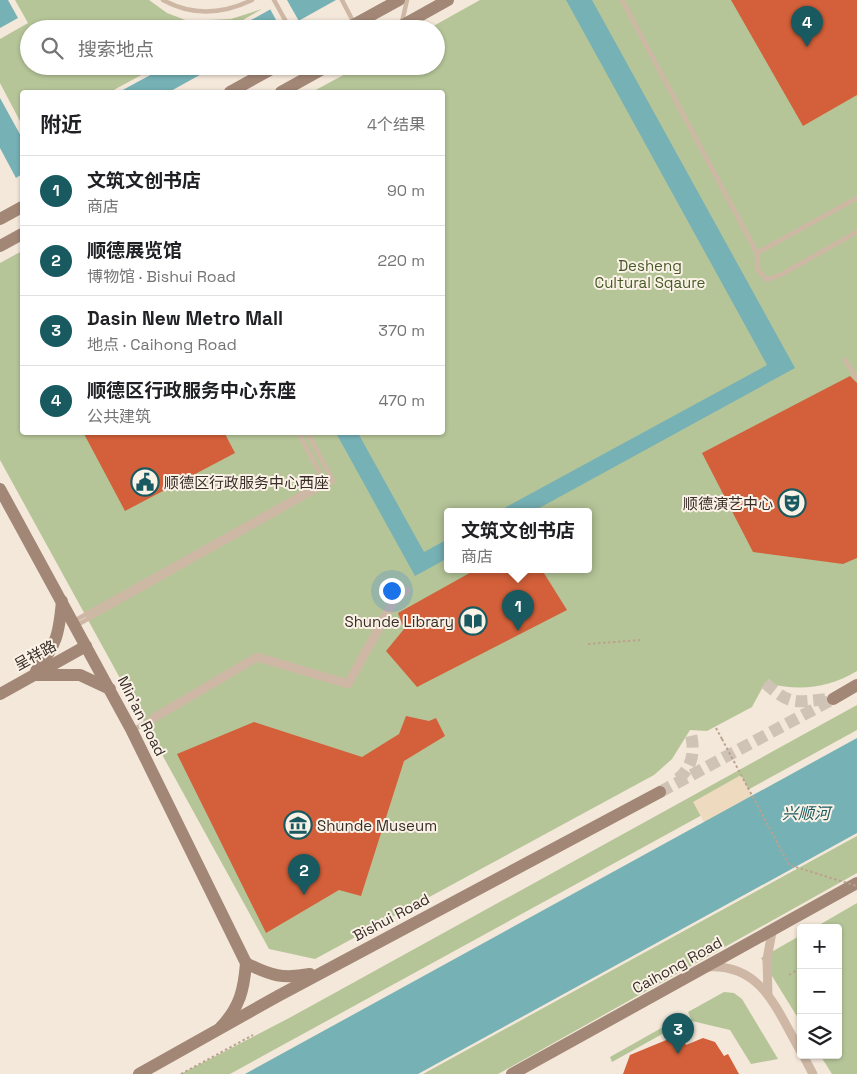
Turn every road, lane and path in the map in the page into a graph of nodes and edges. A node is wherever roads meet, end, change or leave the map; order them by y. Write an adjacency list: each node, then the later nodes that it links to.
1 (163, 0): 2 (lane)
2 (252, 0)
3 (274, 0): 9 (lane)
4 (342, 0): 10 (lane)
5 (399, 0): 11 (main road)
6 (407, 0): 12 (lane)
7 (448, 0): 13 (main road)
8 (622, 0): 24 (lane)
9 (285, 20)
10 (348, 20)
11 (361, 20)
12 (402, 20)
13 (412, 20)
14 (261, 75): 16 (main road)
15 (312, 75): 17 (main road)
16 (234, 90)
17 (285, 90)
18 (857, 198): 24 (lane)
19 (20, 208): 20 (main road)
20 (0, 219)
21 (857, 232): 24 (lane)
22 (20, 235): 23 (main road)
23 (0, 246)
24 (758, 253)
25 (845, 360): 26 (lane)
26 (857, 379)
27 (300, 435): 32 (lane)
28 (309, 435): 32 (lane)
29 (0, 489): 31 (main road, Min'an Road)
30 (406, 592): 41 (street)
31 (62, 601): 32 (main road, Min'an Road); 36 (main road)
32 (74, 624): 35 (main road, Min'an Road)
33 (641, 640): 34 (path)
34 (588, 644)
35 (86, 646): 36 (main road, 呈祥路); 38 (main road, Min'an Road)
36 (33, 675): 38 (main road); 39 (main road, 呈祥路)
37 (857, 685): 40 (main road)
38 (110, 688): 43 (main road, Min'an Road)
39 (0, 694)
40 (833, 699)
41 (152, 719): 43 (lane)
42 (716, 728): 45 (path, bridge)
43 (132, 731): 47 (main road, Min'an Road)
44 (660, 792): 50 (main road, Bishui Road)
45 (857, 884): 46 (main road, Caihong Road)
46 (772, 932): 48 (main road, Caihong Road); 52 (street)
47 (246, 963): 50 (main road); 53 (main road)
48 (707, 967): 52 (street); 59 (main road, Caihong Road)
49 (798, 969): 51 (path)
50 (323, 972): 53 (main road, Bishui Road)
51 (788, 975)
52 (768, 995): 55 (street)
53 (221, 1027): 57 (main road, Bishui Road)
54 (253, 1036): 58 (path)
55 (797, 1045)
56 (805, 1059): 60 (street)
57 (139, 1074)
58 (181, 1074)
59 (512, 1074)
60 (813, 1074)

